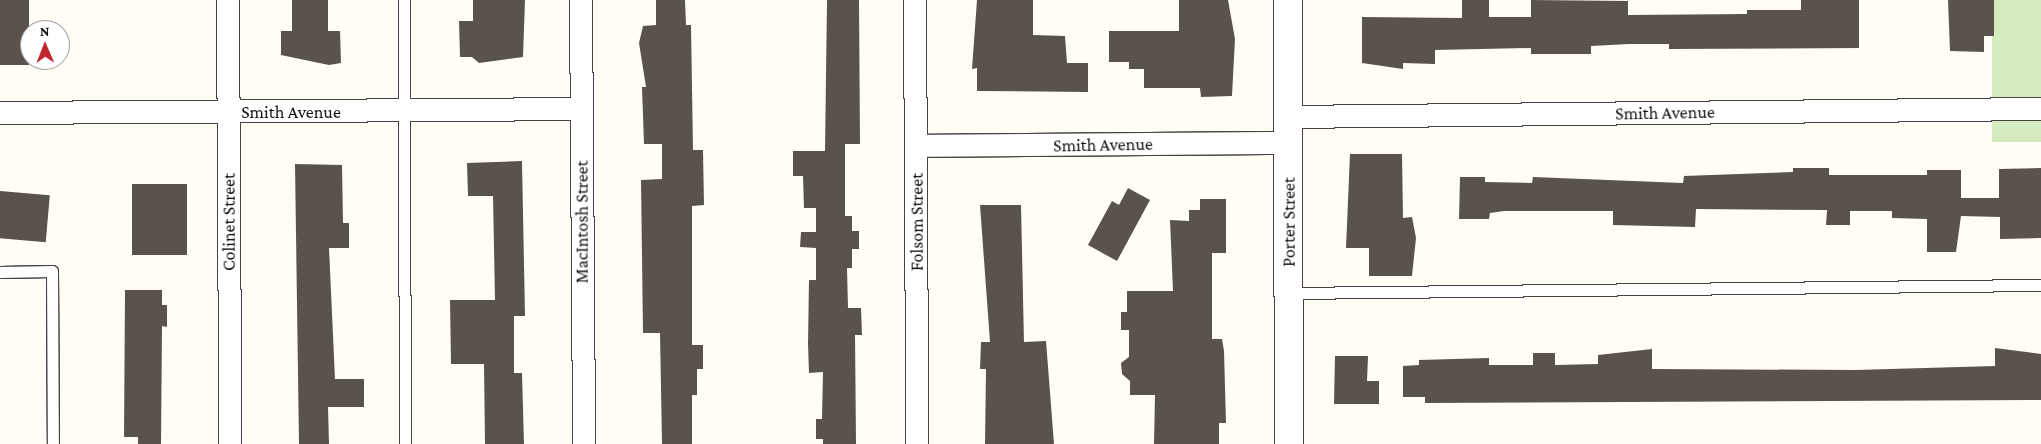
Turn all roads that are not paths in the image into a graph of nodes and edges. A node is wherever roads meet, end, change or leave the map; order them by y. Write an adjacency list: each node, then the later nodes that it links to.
1 (228, 0): 9 (street, Colinet Street)
2 (404, 0): 8 (lane)
3 (581, 0): 6 (street, MacIntosh Street)
4 (916, 0): 12 (street, Folsom Street)
5 (1288, 0): 11 (street, Porter Street)
6 (582, 109): 8 (street, Smith Avenue); 19 (street, MacIntosh Street)
7 (2041, 109): 11 (street, Smith Avenue)
8 (404, 111): 9 (street, Smith Avenue); 18 (lane)
9 (228, 112): 10 (street, Smith Avenue); 17 (street, Colinet Street)
10 (0, 113)
11 (1288, 130): 12 (street, Smith Avenue); 15 (street, Porter Street)
12 (917, 146): 20 (street, Folsom Street)
13 (0, 272): 16 (lane)
14 (2041, 285): 15 (lane)
15 (1289, 293): 21 (street, Porter Street)
16 (53, 444)
17 (230, 444)
18 (405, 444)
19 (584, 444)
20 (917, 444)
21 (1289, 444)

